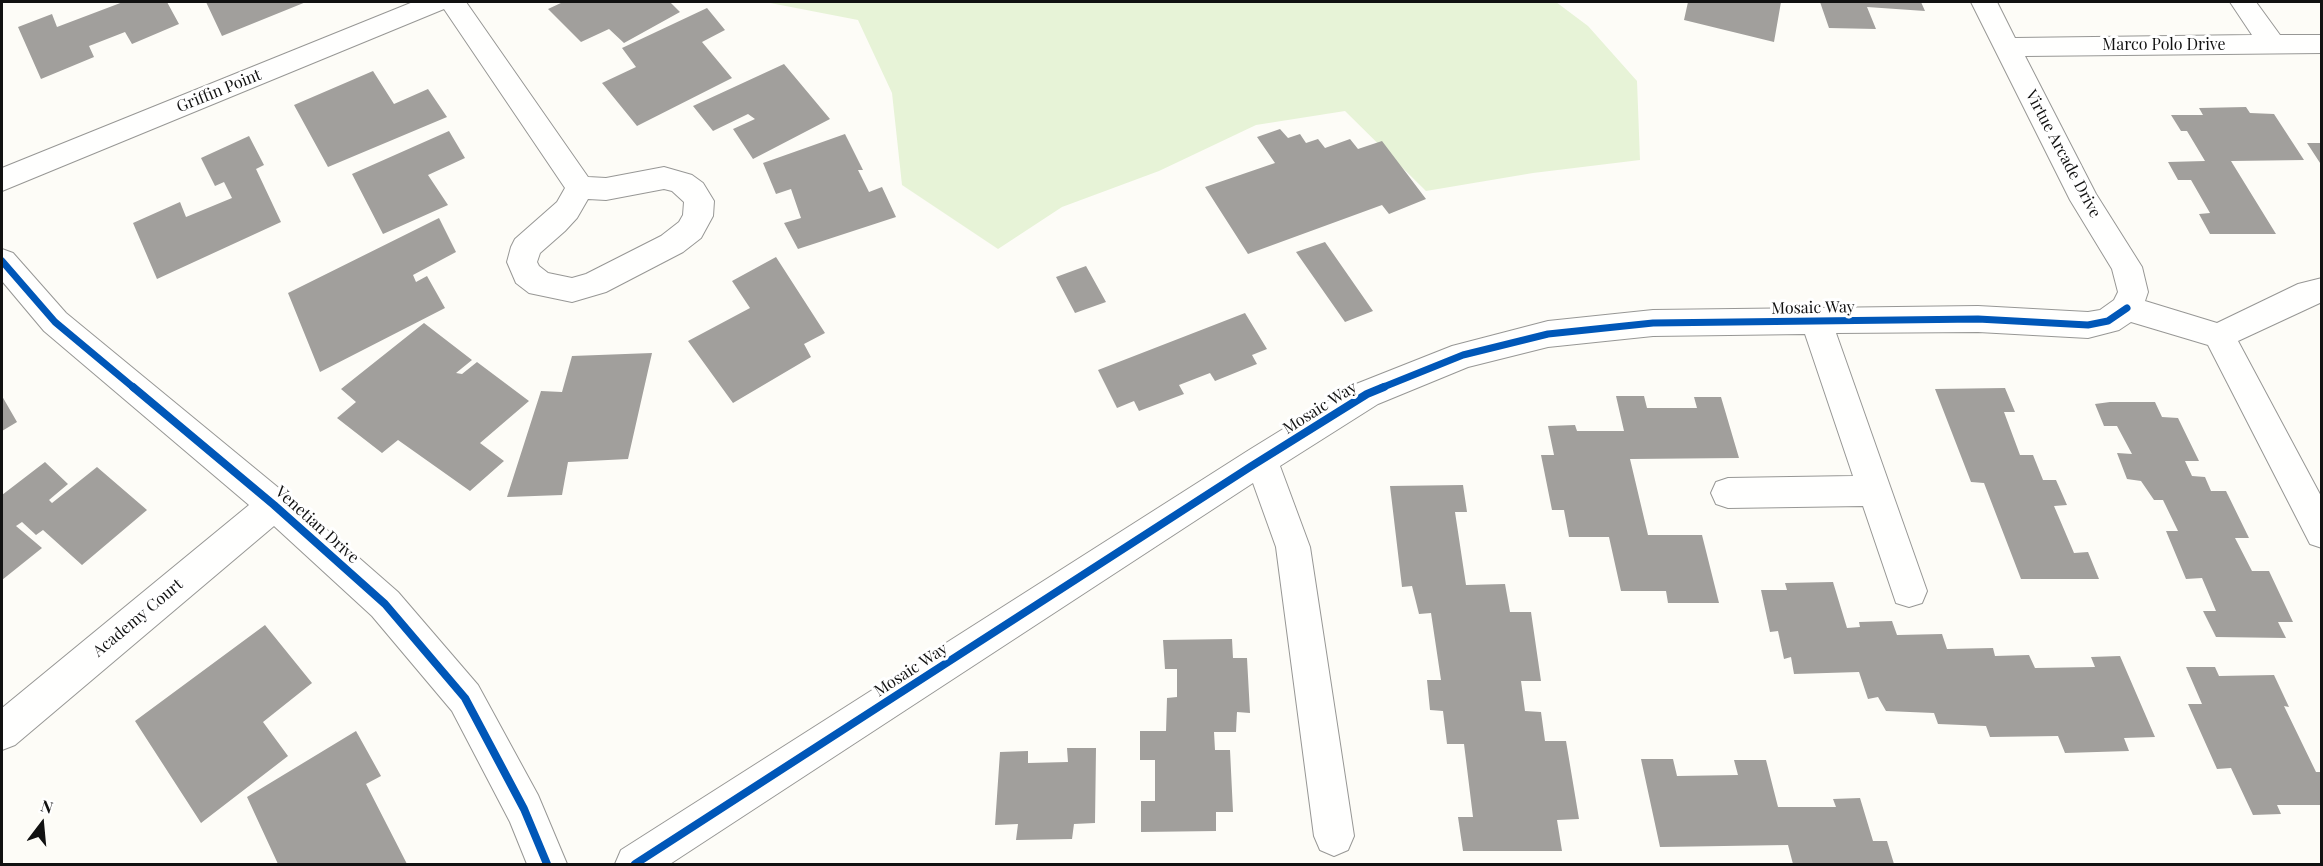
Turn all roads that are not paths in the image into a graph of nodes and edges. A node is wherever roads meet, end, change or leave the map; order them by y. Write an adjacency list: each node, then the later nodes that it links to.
1 (436, 2): 8 (street, Griffin Point)
2 (453, 2): 9 (street)
3 (1984, 2): 7 (street, Virtue Arcade Drive)
4 (2244, 2): 5 (street)
5 (2272, 44): 6 (street, Marco Polo Drive); 7 (street, Marco Polo Drive)
6 (2322, 44)
7 (2007, 47): 12 (street, Virtue Arcade Drive)
8 (2, 180)
9 (580, 188): 9 (street)
10 (2, 261): 18 (street, Venetian Drive)
11 (2322, 290): 14 (street)
12 (2127, 308): 13 (street, Mosaic Way); 14 (street)
13 (1816, 321): 15 (street, Mosaic Way); 16 (street)
14 (2219, 336): 19 (street)
15 (1261, 460): 22 (street); 24 (street, Mosaic Way)
16 (1875, 491): 17 (street); 20 (street)
17 (1728, 493)
18 (274, 505): 21 (street, Academy Court); 23 (street, Venetian Drive)
19 (2322, 533)
20 (1909, 591)
21 (2, 732)
22 (1334, 836)
23 (547, 864)
24 (636, 864)

